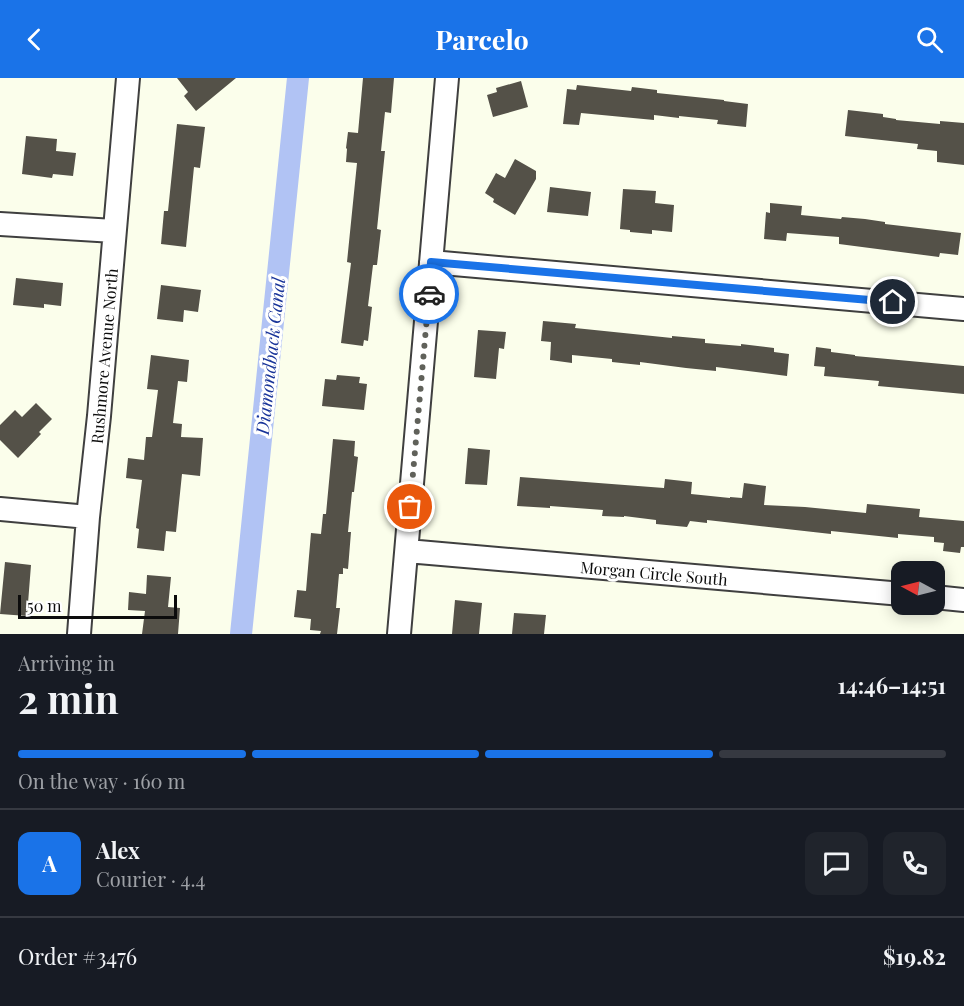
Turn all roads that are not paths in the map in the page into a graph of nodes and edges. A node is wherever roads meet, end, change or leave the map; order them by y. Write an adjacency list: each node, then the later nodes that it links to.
1 (128, 78): 4 (street, Rushmore Avenue North)
2 (447, 78): 5 (street)
3 (0, 224): 4 (street)
4 (114, 231): 8 (street, Rushmore Avenue North)
5 (431, 262): 6 (street); 9 (street)
6 (964, 309)
7 (0, 509): 8 (street)
8 (88, 516): 13 (street, Rushmore Avenue North)
9 (406, 551): 10 (street, Morgan Circle South); 14 (street)
10 (891, 593)
11 (945, 598): 12 (street)
12 (964, 600)
13 (79, 634)
14 (399, 634)

